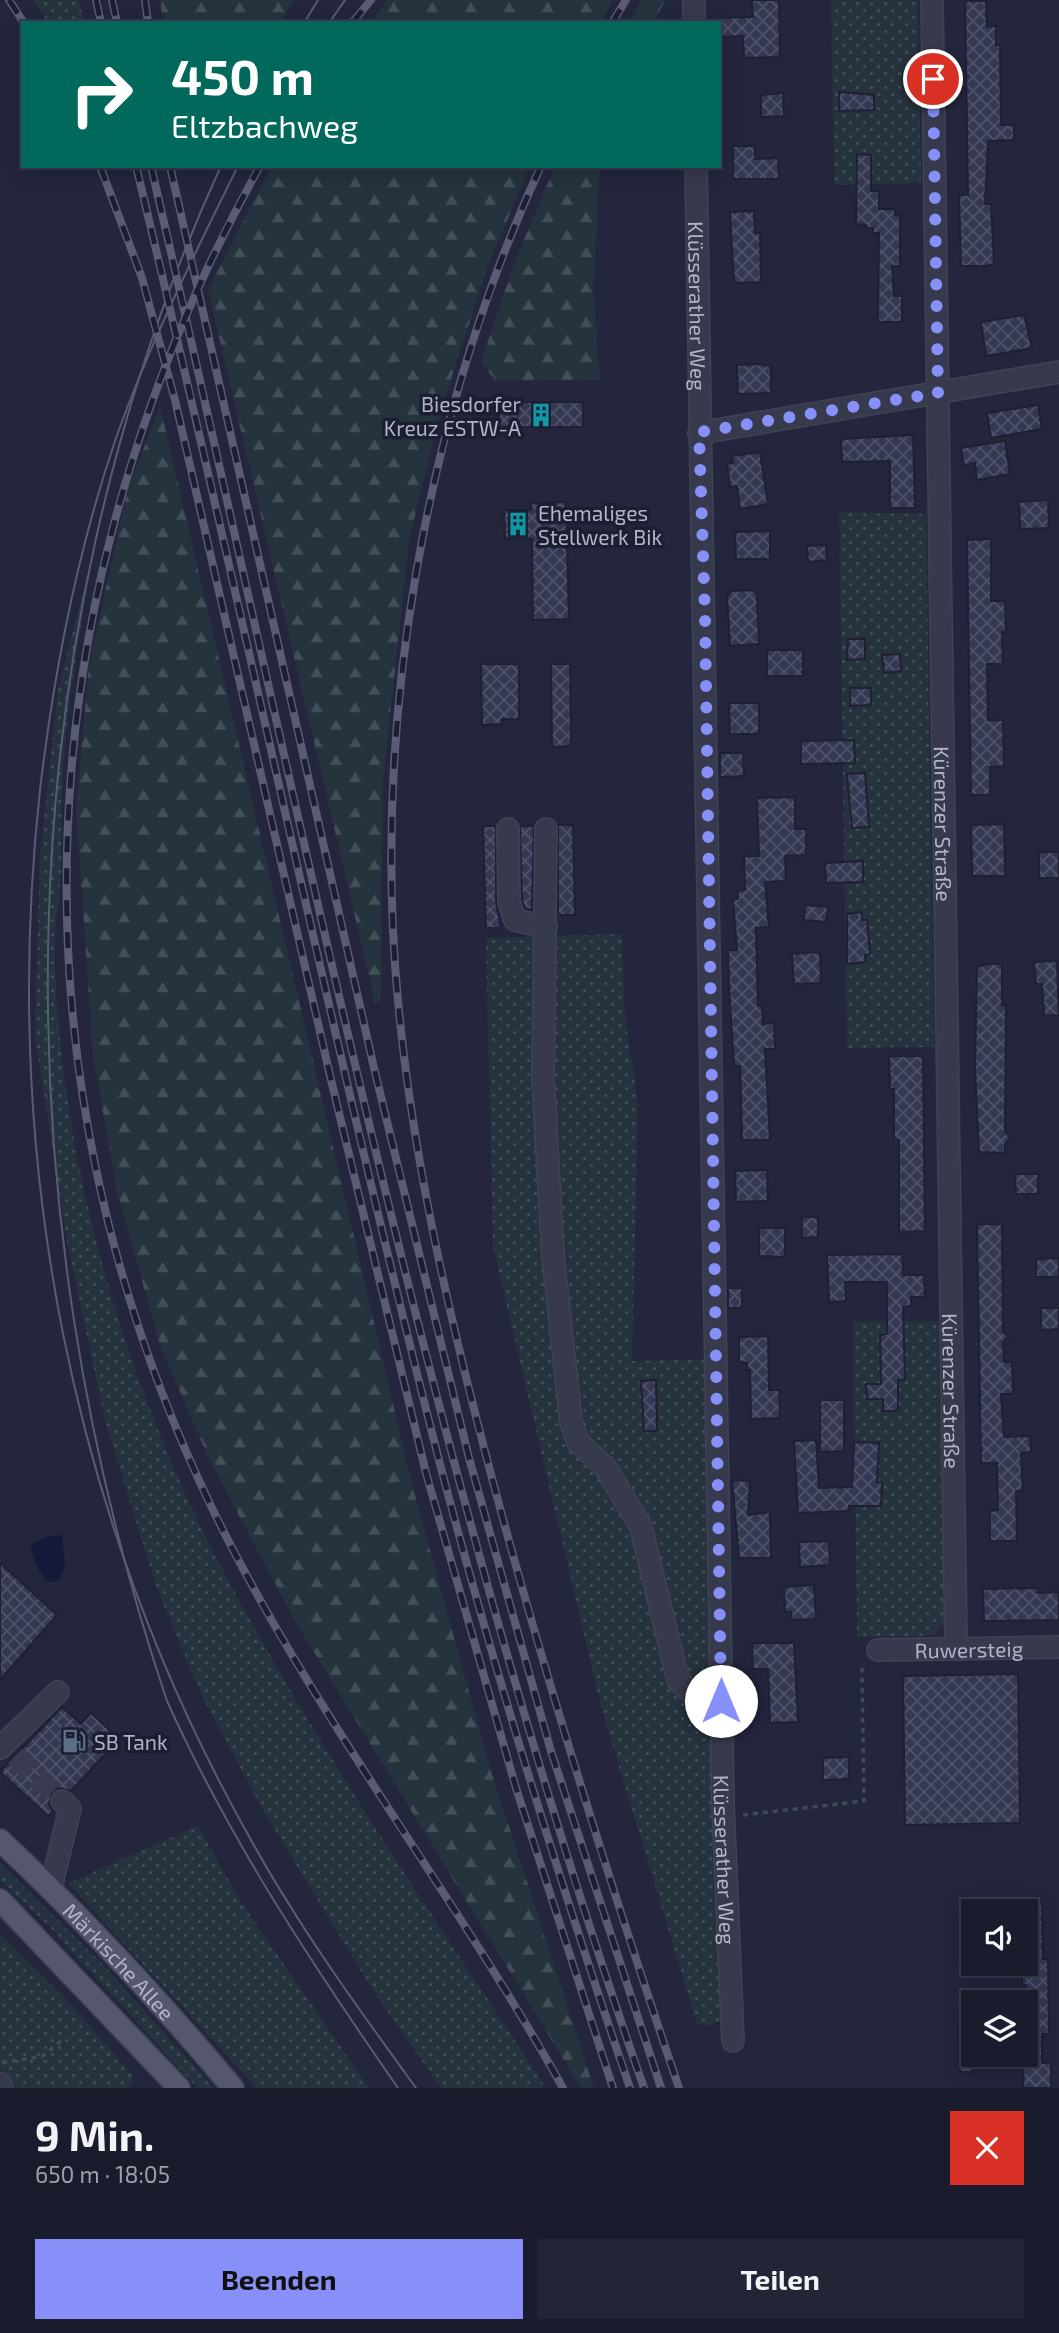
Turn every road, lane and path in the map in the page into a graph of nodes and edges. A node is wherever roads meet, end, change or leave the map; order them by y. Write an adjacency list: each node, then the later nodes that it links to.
1 (694, 0): 3 (street)
2 (932, 0): 6 (street, Kürenzer Straße)
3 (694, 21)
4 (696, 168): 7 (street, Klüsserather Weg)
5 (1059, 372): 6 (street)
6 (938, 393): 7 (street); 12 (street, Kürenzer Straße)
7 (699, 432): 15 (street, Klüsserather Weg)
8 (508, 829): 10 (street)
9 (546, 829): 10 (street)
10 (546, 927): 15 (street)
11 (1059, 1647): 12 (street, Ruwersteig)
12 (956, 1649): 13 (street, Ruwersteig)
13 (878, 1650): 18 (path)
14 (58, 1692): 16 (street)
15 (721, 1701): 18 (street, Klüsserather Weg)
16 (5, 1751)
17 (62, 1801): 20 (street)
18 (723, 1804): 23 (street, Klüsserather Weg)
19 (0, 1840): 20 (main road, Märkische Allee)
20 (51, 1887): 26 (main road, Märkische Allee)
21 (0, 1900): 25 (main road, Märkische Allee)
22 (61, 2040): 24 (path)
23 (733, 2041)
24 (0, 2063)
25 (169, 2085)
26 (233, 2088)

